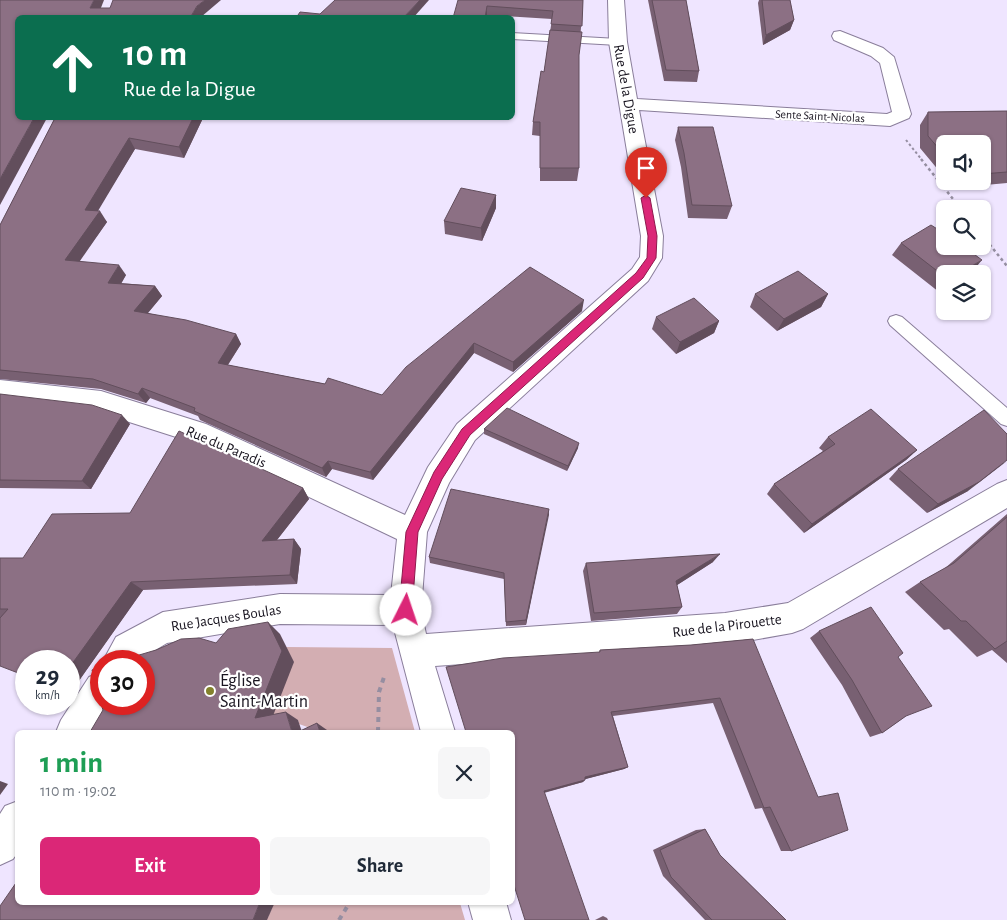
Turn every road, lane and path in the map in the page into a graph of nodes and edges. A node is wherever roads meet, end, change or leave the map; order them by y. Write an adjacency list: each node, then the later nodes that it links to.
1 (615, 0): 4 (street, Rue de la Digue)
2 (515, 36): 4 (lane)
3 (840, 36): 6 (street)
4 (618, 42): 5 (street, Rue de la Digue)
5 (628, 104): 6 (street, Sente Saint-Nicolas); 14 (street, Rue de la Digue)
6 (890, 120): 7 (path)
7 (954, 200)
8 (991, 246): 9 (path)
9 (1007, 266)
10 (896, 321): 12 (lane)
11 (0, 390): 14 (street, Rue du Paradis)
12 (1007, 419)
13 (1007, 493): 17 (street, Rue de la Pirouette)
14 (412, 532): 15 (street)
15 (406, 610): 16 (street, Rue Jacques Boulas); 17 (street)
16 (126, 650)
17 (414, 651): 20 (street)
18 (90, 706): 19 (street)
19 (74, 730)
20 (437, 730)
21 (15, 824): 22 (street)
22 (0, 846)
23 (348, 905): 25 (path)
24 (488, 905): 26 (street)
25 (339, 920)
26 (492, 920)

